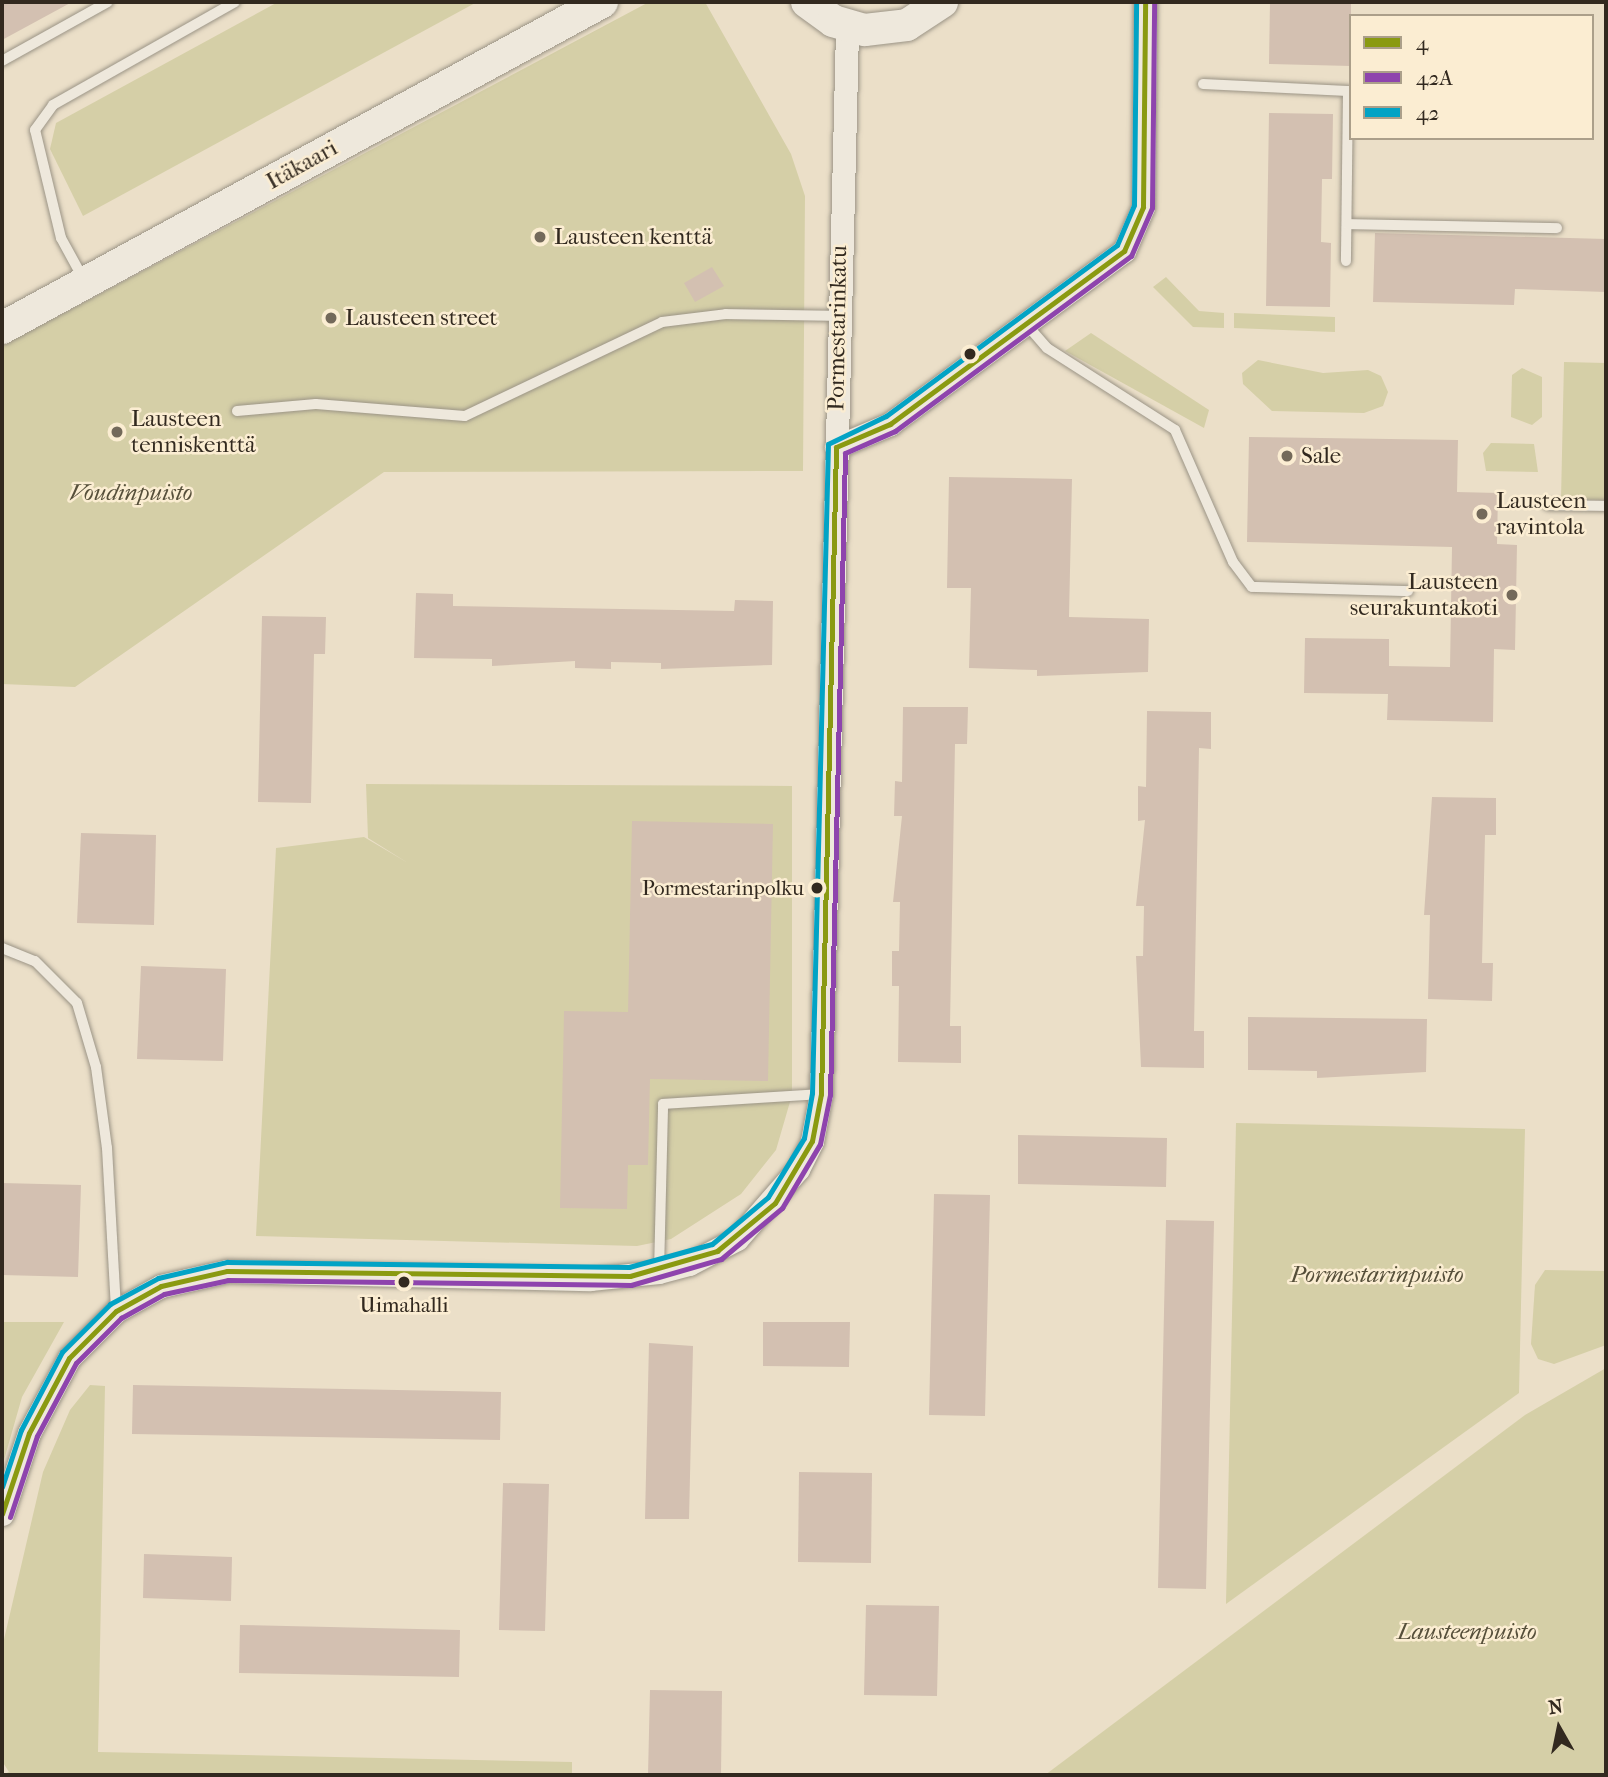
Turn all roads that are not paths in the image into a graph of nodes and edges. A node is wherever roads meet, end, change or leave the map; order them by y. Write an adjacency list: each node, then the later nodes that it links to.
1 (108, 2): 8 (lane)
2 (235, 2): 13 (lane)
3 (602, 2): 13 (street, Itäkaari)
4 (807, 2): 7 (street)
5 (942, 2): 7 (street)
6 (1145, 2): 15 (street)
7 (848, 27): 14 (street, Pormestarinkatu)
8 (2, 61)
9 (1203, 84): 10 (lane)
10 (1347, 224): 11 (lane); 12 (lane)
11 (1557, 228)
12 (1346, 261)
13 (85, 282): 16 (street, Itäkaari)
14 (840, 316): 17 (lane); 18 (street, Pormestarinkatu)
15 (1027, 325): 18 (street); 21 (lane)
16 (2, 328)
17 (237, 411)
18 (836, 447): 23 (street, Pormestarinkatu)
19 (1548, 505): 20 (lane)
20 (1606, 506)
21 (1408, 591)
22 (2, 948): 25 (lane)
23 (821, 1094): 24 (street, Pormestarinkatu); 24 (lane)
24 (659, 1272): 25 (street, Pormestarinkatu)
25 (116, 1311): 26 (street, Pormestarinkatu)
26 (2, 1514)

